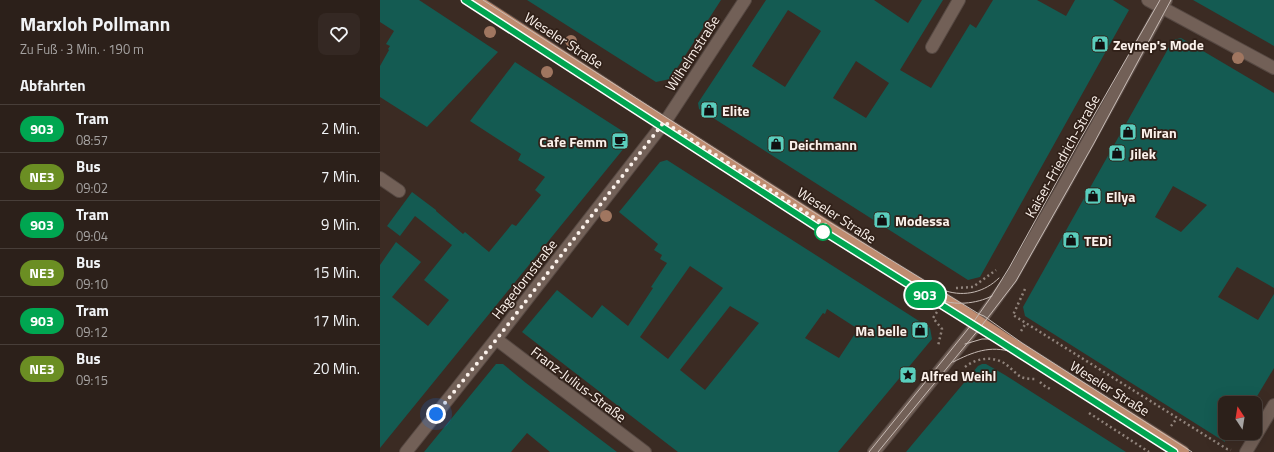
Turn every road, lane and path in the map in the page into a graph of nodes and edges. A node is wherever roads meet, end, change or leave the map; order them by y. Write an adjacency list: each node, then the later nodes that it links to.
1 (475, 0): 8 (main road, Weseler Straße)
2 (745, 0): 8 (street, Wilhelmstraße)
3 (959, 0): 6 (street)
4 (1148, 0): 5 (street)
5 (1163, 4): 7 (street); 15 (street, Kaiser-Friedrich-Straße)
6 (932, 47)
7 (1274, 68)
8 (664, 122): 15 (main road, Weseler Straße); 16 (street, Hagedornstraße)
9 (380, 178): 10 (street)
10 (400, 191)
11 (996, 270): 13 (path)
12 (1025, 287): 22 (path)
13 (953, 289)
14 (933, 318): 17 (path)
15 (979, 322): 25 (street, Kaiser-Friedrich-Straße); 27 (main road, Weseler Straße)
16 (496, 340): 23 (street, Hagedornstraße); 24 (street, Franz-Julius-Straße)
17 (938, 348)
18 (963, 369): 19 (path)
19 (1055, 392)
20 (1274, 405): 22 (street)
21 (1088, 413): 26 (path)
22 (1247, 450)
23 (406, 452)
24 (645, 452)
25 (874, 452)
26 (1149, 452)
27 (1183, 452)

